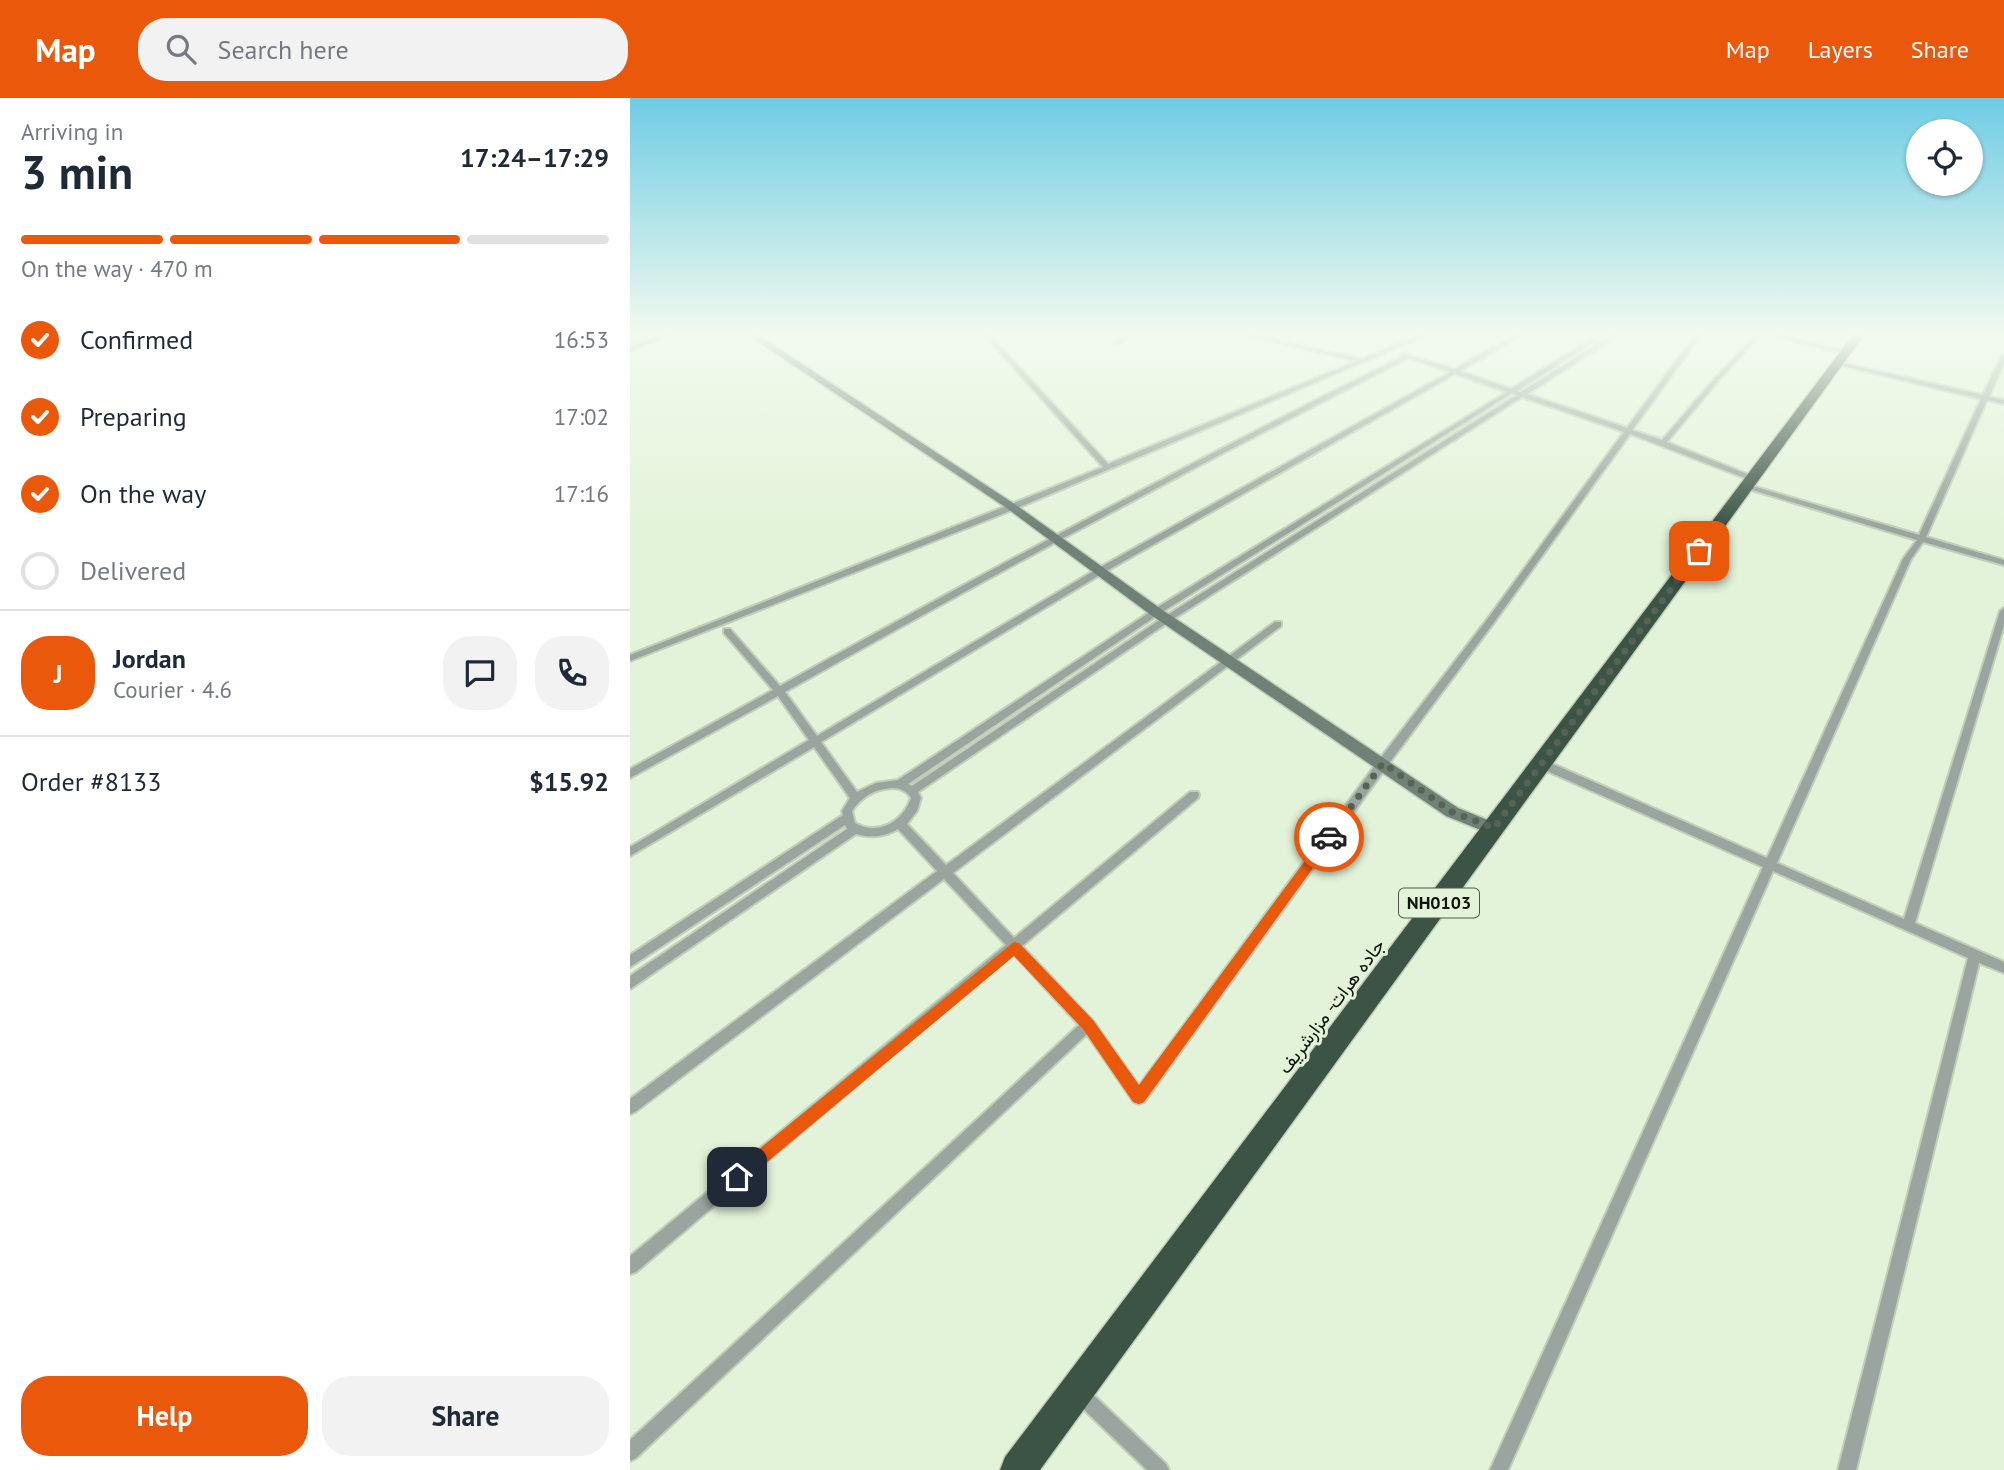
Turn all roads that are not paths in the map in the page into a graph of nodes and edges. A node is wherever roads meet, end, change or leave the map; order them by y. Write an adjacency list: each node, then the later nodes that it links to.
1 (849, 399): 17 (street)
2 (1045, 399): 15 (street)
3 (1271, 399): 15 (street)
4 (1323, 399): 19 (street)
5 (1408, 399): 21 (street)
6 (1499, 399): 23 (street)
7 (1516, 399): 23 (street)
8 (1530, 399): 13 (street)
9 (1651, 399): 13 (street)
10 (1702, 399): 14 (street)
11 (1812, 399): 16 (highway, جاده هرات- مزارشریف / NH0103)
12 (1985, 399): 18 (street)
13 (1627, 431): 14 (street); 30 (street)
14 (1663, 443): 16 (street)
15 (1107, 467): 17 (street)
16 (1750, 482): 18 (street); 31 (highway, جاده هرات- مزارشریف / NH0103)
17 (1012, 507): 19 (street); 26 (street)
18 (1922, 539): 20 (street); 42 (street)
19 (1057, 540): 21 (street); 28 (street)
20 (2004, 563)
21 (1100, 571): 23 (street); 29 (street)
22 (2004, 611): 44 (street)
23 (1161, 616): 27 (street); 33 (street); 34 (street)
24 (1278, 624): 27 (street)
25 (727, 631): 28 (street)
26 (630, 658)
27 (1227, 661): 30 (street); 43 (street)
28 (780, 692): 29 (street); 32 (street)
29 (817, 740): 36 (street); 41 (street)
30 (1383, 763): 39 (street); 50 (street)
31 (1542, 764): 39 (highway, جاده هرات- مزارشریف / NH0103); 42 (street)
32 (630, 774)
33 (900, 785): 34 (street); 36 (street)
34 (912, 791): 38 (street)
35 (1194, 795): 45 (street)
36 (856, 798): 37 (street)
37 (847, 818): 40 (street); 47 (street)
38 (900, 824): 40 (street); 43 (street)
39 (1494, 828): 53 (highway, جاده هرات- مزارشریف / NH0103)
40 (855, 830): 49 (street)
41 (630, 852)
42 (1770, 865): 44 (street); 57 (street)
43 (943, 873): 45 (street); 51 (street)
44 (1908, 926): 46 (street)
45 (1014, 947): 50 (street); 52 (street)
46 (1975, 955): 48 (street); 58 (street)
47 (630, 962)
48 (2004, 968)
49 (630, 983)
50 (1088, 1025): 54 (street)
51 (630, 1107)
52 (630, 1266)
53 (1077, 1391): 55 (highway, جاده هرات- مزارشریف / NH0103); 56 (street)
54 (630, 1452)
55 (1018, 1470)
56 (1160, 1470)
57 (1499, 1470)
58 (1847, 1470)

